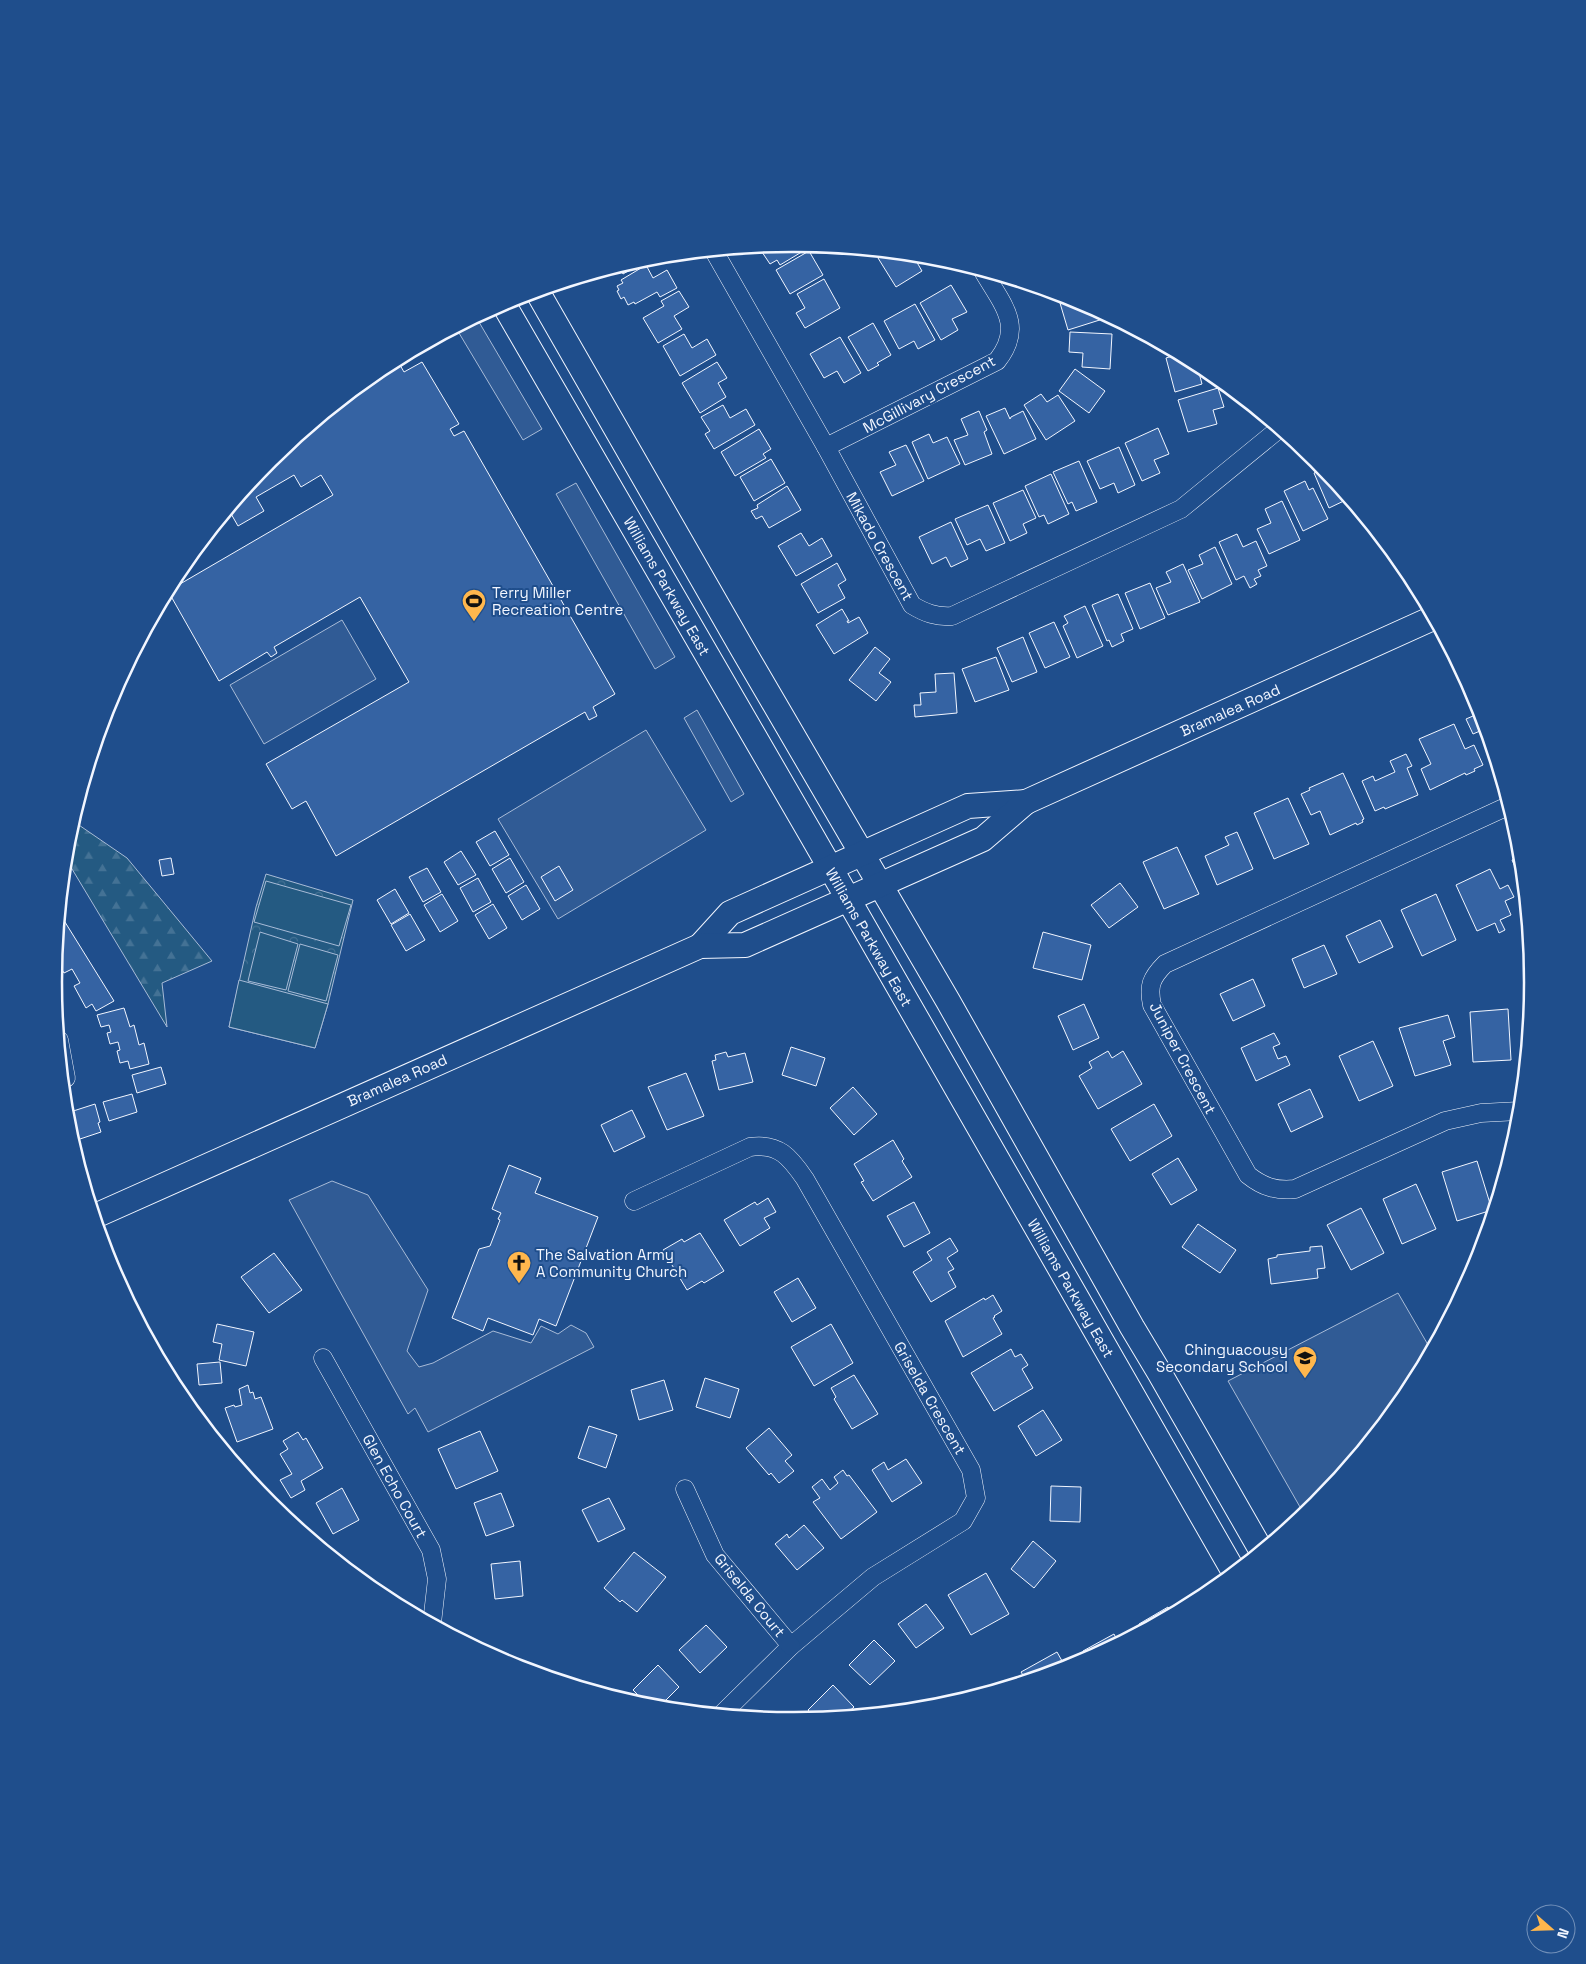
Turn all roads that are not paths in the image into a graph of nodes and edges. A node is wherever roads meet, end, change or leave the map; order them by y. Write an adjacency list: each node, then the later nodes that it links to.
1 (717, 256): 6 (street, Mikado Crescent)
2 (988, 278): 6 (street, McGillivary Crescent)
3 (540, 297): 10 (main road)
4 (507, 310): 11 (main road, Williams Parkway East)
5 (1274, 432): 6 (street, Mikado Crescent)
6 (826, 447)
7 (1428, 620): 8 (main road, Bramalea Road)
8 (1026, 802): 10 (main road, Bramalea Road); 12 (main road, Bramalea Road)
9 (1502, 809): 15 (street, Juniper Crescent)
10 (862, 853): 11 (main road, Bramalea Road); 12 (main road)
11 (830, 868): 13 (main road, Williams Parkway East); 14 (main road, Bramalea Road)
12 (880, 885): 13 (main road, Bramalea Road); 20 (main road)
13 (848, 899): 14 (main road, Bramalea Road); 21 (main road, Williams Parkway East)
14 (700, 946): 17 (main road, Bramalea Road)
15 (1511, 1112)
16 (634, 1201): 23 (street, Griselda Crescent)
17 (100, 1214)
18 (323, 1358): 22 (street, Glen Echo Court)
19 (685, 1489): 23 (street, Griselda Court)
20 (1258, 1545)
21 (1231, 1567)
22 (433, 1617)
23 (791, 1646): 24 (street, Griselda Crescent)
24 (727, 1709)

